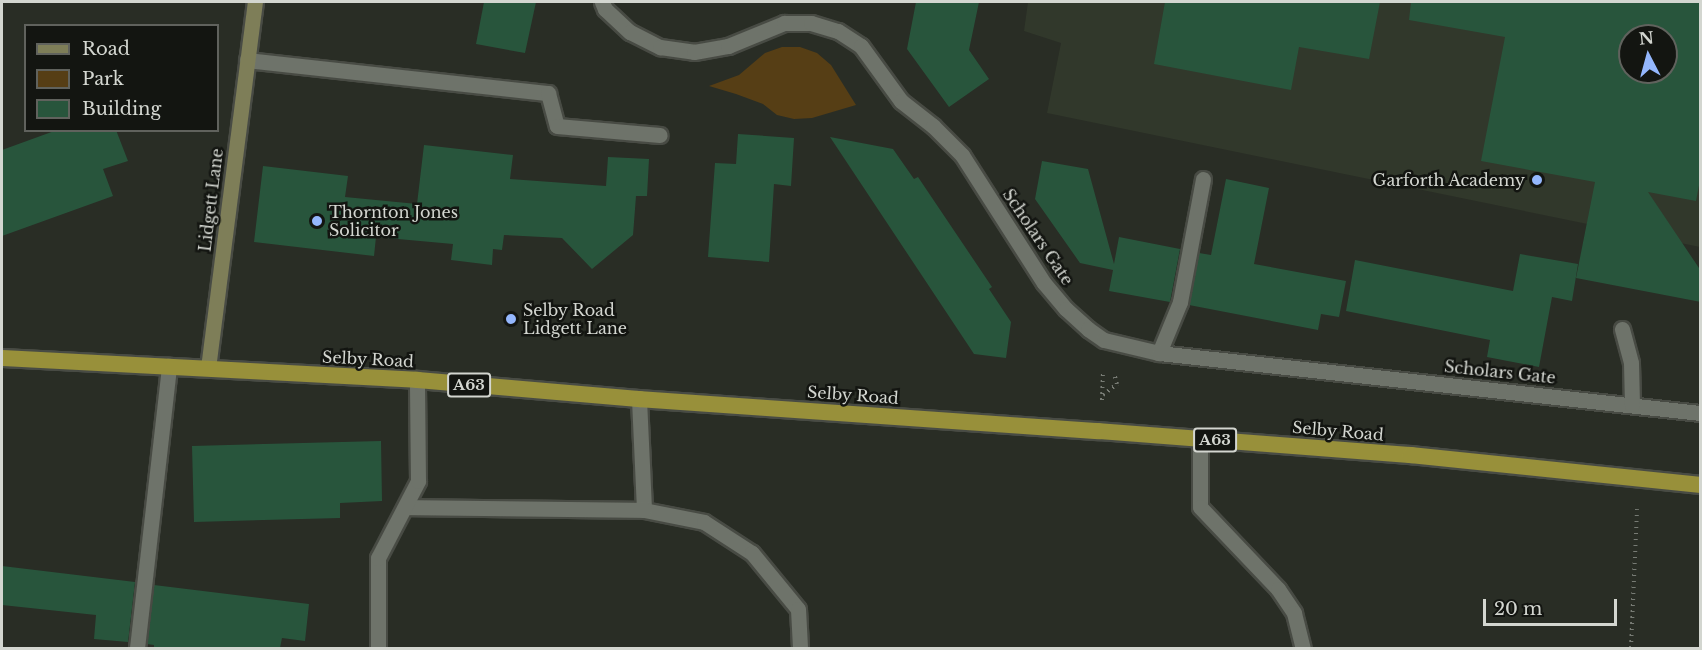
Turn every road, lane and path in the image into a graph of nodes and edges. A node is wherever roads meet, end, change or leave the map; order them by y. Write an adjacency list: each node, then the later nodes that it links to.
1 (255, 2): 3 (main road, Lidgett Lane)
2 (602, 2): 7 (street, Scholars Gate)
3 (247, 60): 4 (street); 11 (main road, Lidgett Lane)
4 (660, 135)
5 (1203, 179): 7 (street)
6 (1622, 329): 15 (street)
7 (1159, 352): 15 (street, Scholars Gate)
8 (2, 358): 10 (highway, Selby Road / A63)
9 (1104, 360): 12 (path)
10 (169, 366): 11 (highway, Selby Road / A63); 22 (street)
11 (208, 368): 13 (highway, Selby Road / A63)
12 (1113, 370)
13 (417, 380): 14 (highway, Selby Road / A63); 20 (street)
14 (639, 399): 17 (highway, Selby Road / A63); 21 (street)
15 (1632, 405): 16 (street, Scholars Gate)
16 (1701, 413)
17 (1200, 438): 18 (highway, Selby Road / A63); 25 (street)
18 (1639, 479): 19 (highway, Selby Road / A63); 26 (path)
19 (1701, 485)
20 (406, 507): 21 (street); 23 (street)
21 (644, 510): 24 (street)
22 (137, 648)
23 (378, 648)
24 (800, 648)
25 (1303, 648)
26 (1630, 648)

